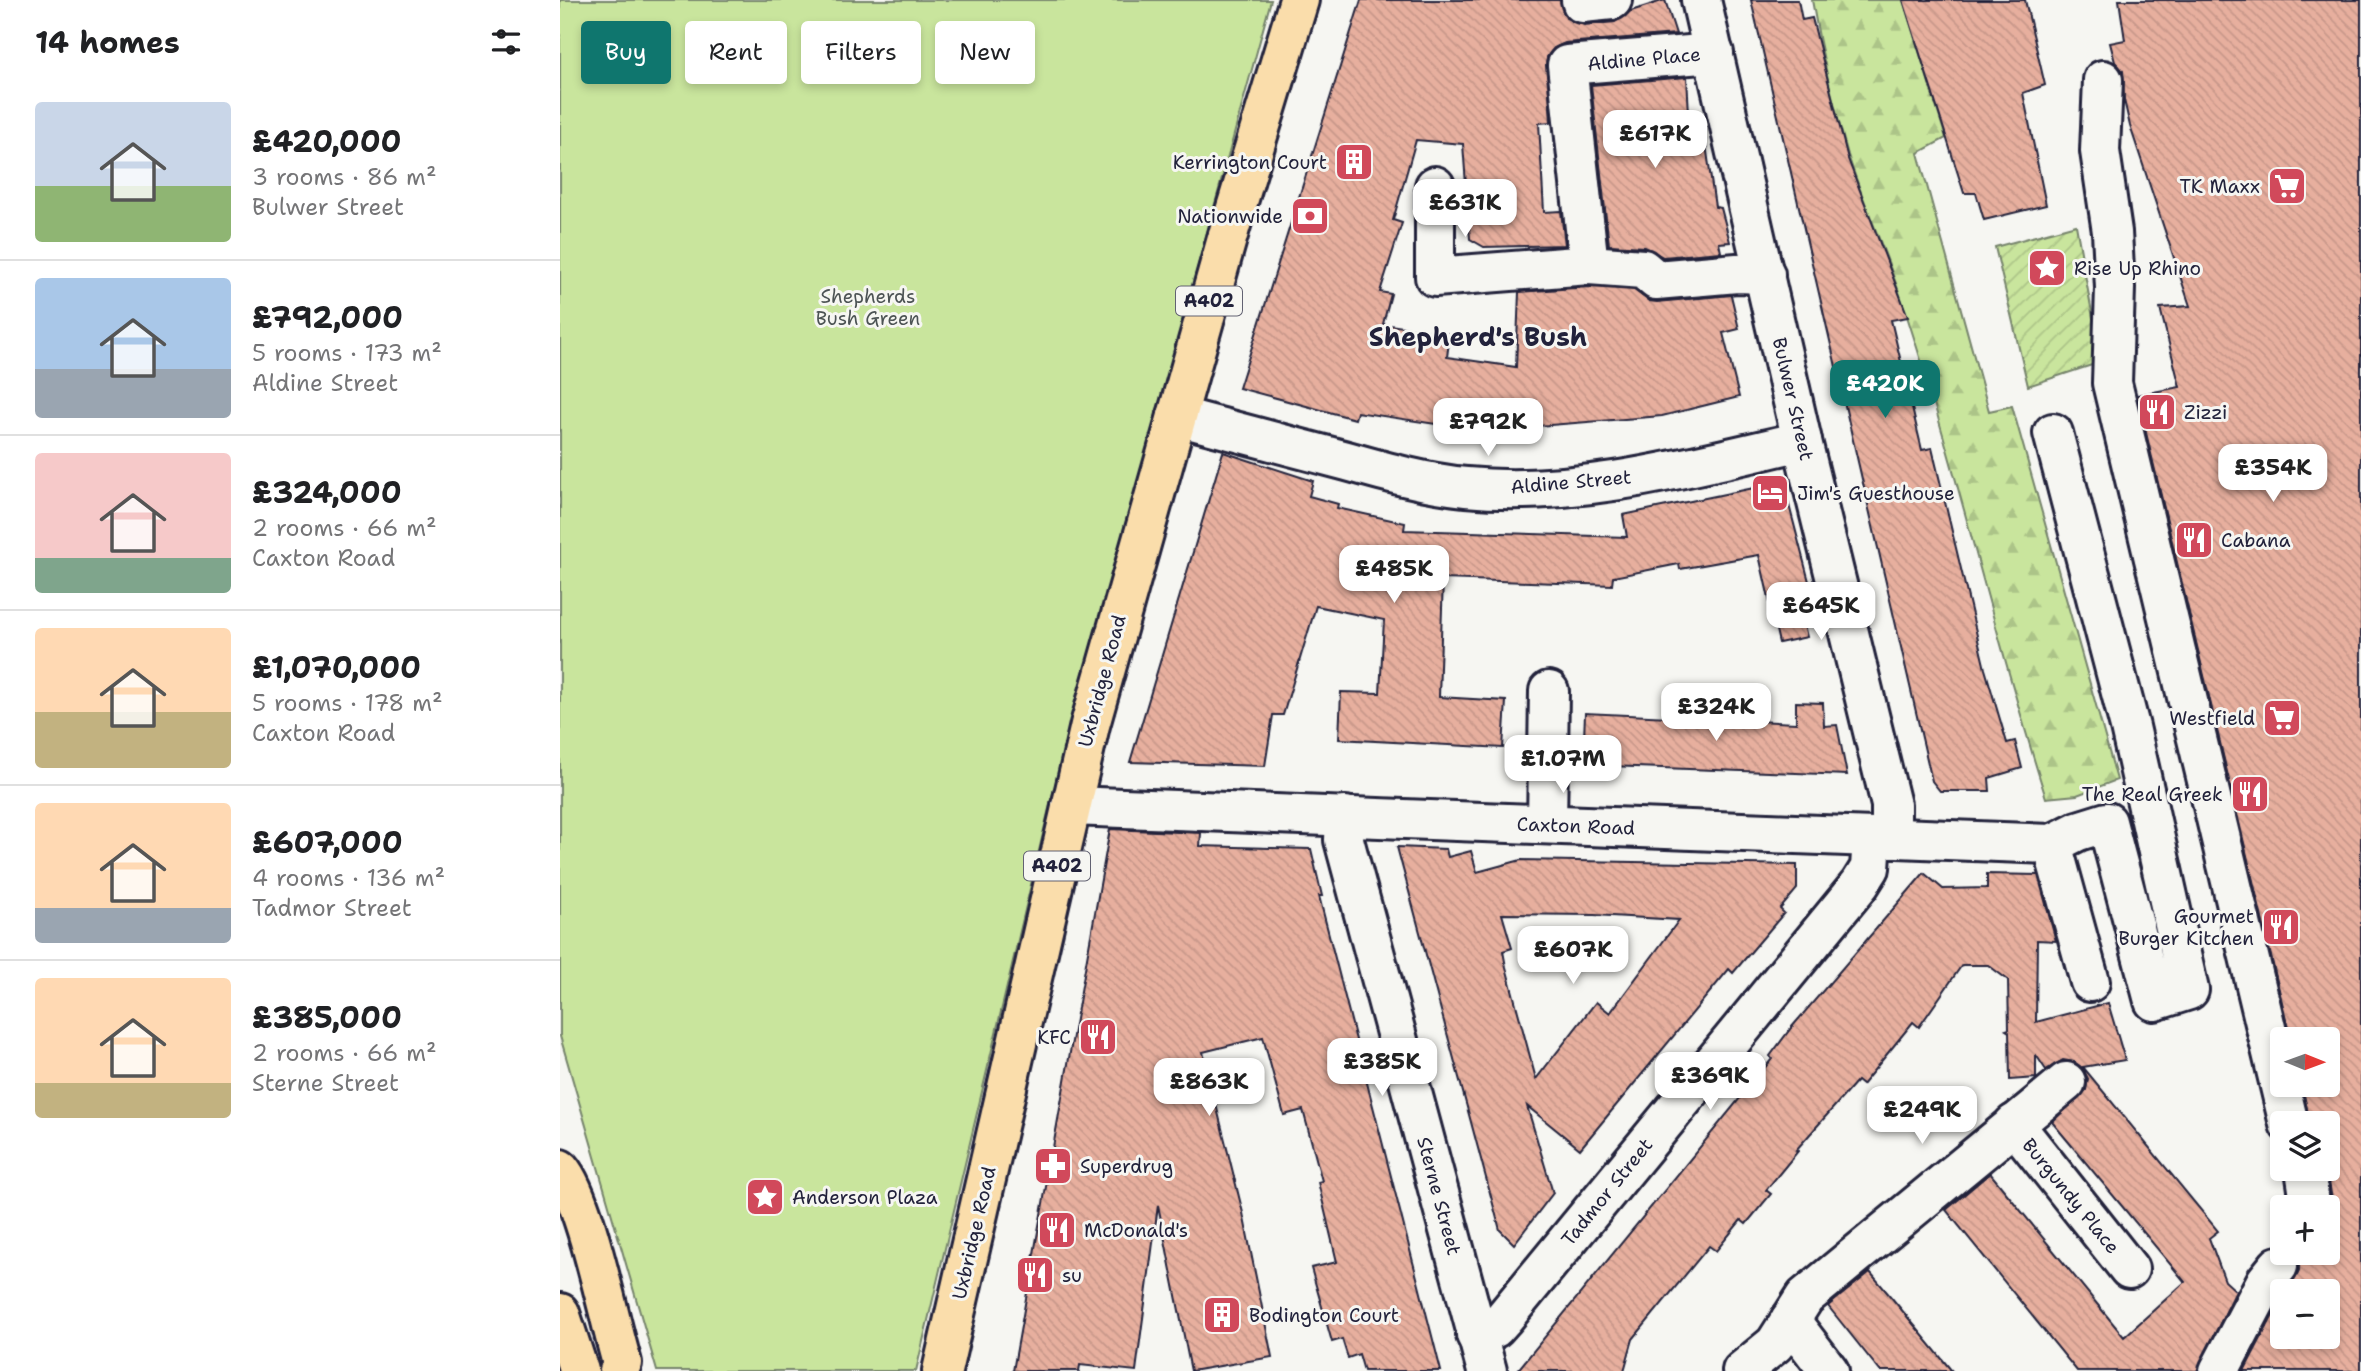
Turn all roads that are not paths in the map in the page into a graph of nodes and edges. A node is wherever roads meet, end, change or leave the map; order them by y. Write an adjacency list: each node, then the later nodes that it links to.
1 (1299, 0): 10 (main road, Uxbridge Road / A402)
2 (1581, 0): 3 (street)
3 (1612, 0)
4 (1701, 0): 5 (street, Bulwer Street)
5 (1714, 53): 8 (street, Aldine Place); 9 (street, Bulwer Street)
6 (2088, 85): 21 (street)
7 (1435, 186): 8 (street)
8 (1589, 265): 9 (street)
9 (1765, 274): 12 (street, Bulwer Street)
10 (1177, 416): 12 (street, Aldine Street); 14 (main road, Uxbridge Road / A402)
11 (2053, 433): 18 (street, Caxton Road)
12 (1802, 440): 17 (street, Bulwer Street)
13 (1549, 691): 16 (street)
14 (1071, 806): 15 (street, Caxton Road); 31 (main road, Uxbridge Road / A402)
15 (1345, 816): 16 (street, Caxton Road); 28 (street, Sterne Street)
16 (1546, 824): 17 (street, Caxton Road)
17 (1882, 837): 18 (street, Caxton Road); 28 (street, Tadmor Street)
18 (2065, 838): 19 (street)
19 (2090, 982)
20 (2066, 1082): 22 (street)
21 (2286, 1111)
22 (2014, 1124): 25 (street, Burgundy Place); 27 (street)
23 (560, 1169): 30 (main road)
24 (2278, 1266): 35 (street)
25 (2129, 1269)
26 (560, 1313): 29 (main road)
27 (1790, 1320): 33 (street); 34 (street)
28 (1476, 1335): 32 (street, Sterne Street)
29 (579, 1371)
30 (619, 1371)
31 (942, 1371)
32 (1487, 1371)
33 (1742, 1371)
34 (1829, 1371)
35 (2219, 1371)

